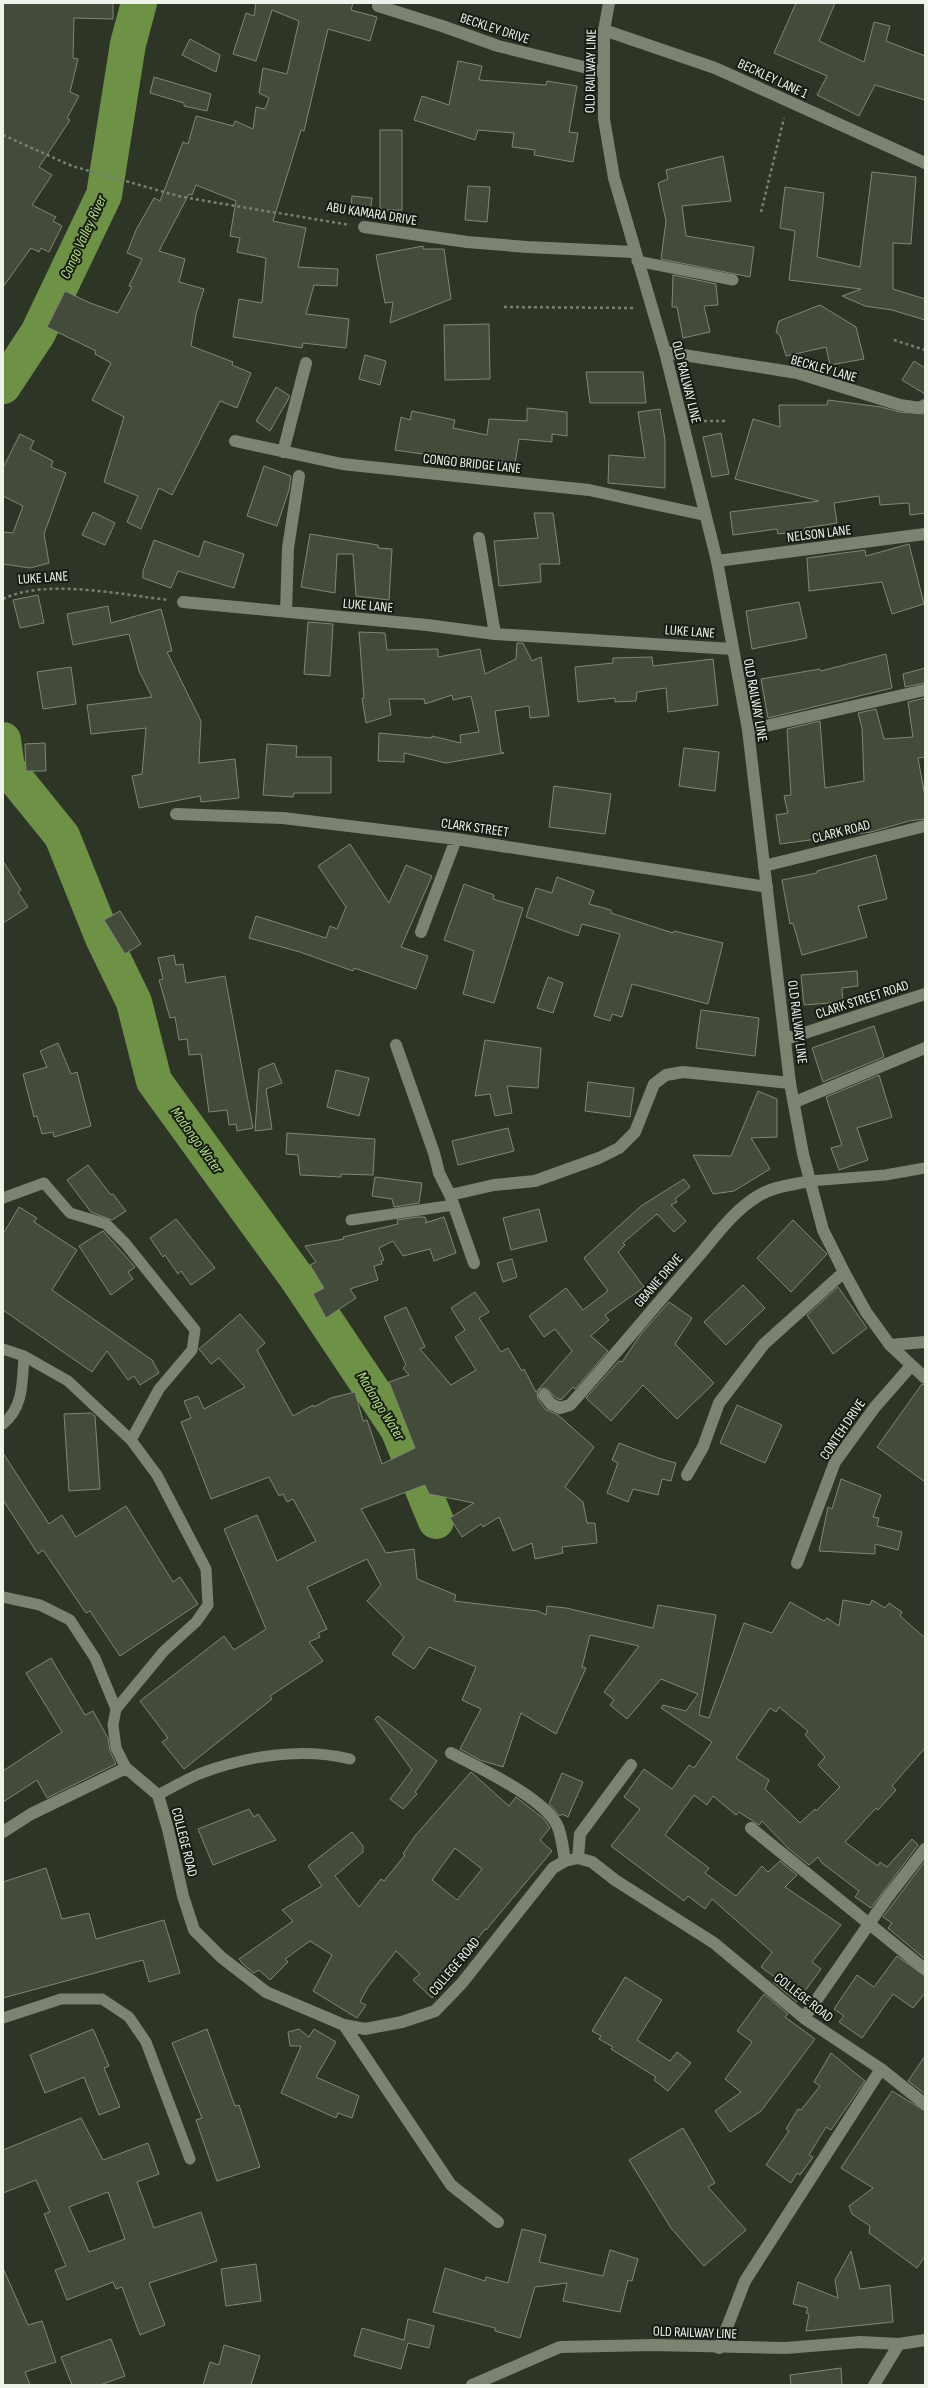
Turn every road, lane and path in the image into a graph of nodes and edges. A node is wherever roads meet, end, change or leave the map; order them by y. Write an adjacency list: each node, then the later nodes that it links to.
1 (609, 3): 3 (street, OLD RAILWAY LINE)
2 (378, 6): 4 (street, BECKLEY DRIVE)
3 (604, 30): 4 (street, OLD RAILWAY LINE); 5 (street, BECKLEY LANE 1)
4 (604, 72): 10 (street, OLD RAILWAY LINE)
5 (788, 102): 7 (street, BECKLEY LANE 1); 8 (path)
6 (3, 135): 9 (path, ABU KAMARA DRIVE)
7 (925, 163)
8 (761, 212)
9 (364, 227): 10 (street, ABU KAMARA DRIVE)
10 (636, 256): 11 (lane); 13 (street, OLD RAILWAY LINE)
11 (732, 280)
12 (504, 307): 13 (path)
13 (652, 308): 16 (street, OLD RAILWAY LINE)
14 (894, 340): 15 (path)
15 (925, 350)
16 (665, 352): 18 (street, BECKLEY LANE); 19 (street, OLD RAILWAY LINE)
17 (306, 363): 22 (street)
18 (925, 406)
19 (682, 421): 20 (path); 24 (street, OLD RAILWAY LINE)
20 (728, 421)
21 (235, 442): 22 (street, CONGO BRIDGE LANE)
22 (283, 452): 24 (street, CONGO BRIDGE LANE)
23 (299, 476): 30 (street)
24 (705, 515): 27 (street, OLD RAILWAY LINE)
25 (925, 534): 27 (street, NELSON LANE)
26 (479, 538): 31 (street)
27 (717, 561): 32 (street, OLD RAILWAY LINE)
28 (3, 599): 29 (path, LUKE LANE)
29 (183, 602): 30 (street, LUKE LANE)
30 (286, 612): 31 (street, LUKE LANE)
31 (495, 634): 32 (street, LUKE LANE)
32 (732, 649): 34 (street, OLD RAILWAY LINE)
33 (925, 690): 34 (street)
34 (748, 730): 38 (street, OLD RAILWAY LINE)
35 (176, 814): 37 (street, CLARK STREET)
36 (925, 826): 38 (street, CLARK ROAD)
37 (456, 839): 39 (street, CLARK STREET); 40 (street)
38 (764, 866): 39 (street, OLD RAILWAY LINE)
39 (768, 887): 42 (street, OLD RAILWAY LINE)
40 (421, 932)
41 (925, 994): 42 (street, CLARK STREET ROAD)
42 (786, 1039): 45 (street, OLD RAILWAY LINE)
43 (396, 1045): 50 (street)
44 (925, 1048): 46 (street)
45 (790, 1083): 46 (street, OLD RAILWAY LINE); 50 (street)
46 (795, 1102): 48 (street, OLD RAILWAY LINE)
47 (925, 1168): 48 (lane)
48 (810, 1181): 53 (street, OLD RAILWAY LINE); 60 (street, GBANIE DRIVE)
49 (3, 1198): 62 (lane)
50 (452, 1200): 51 (lane); 52 (street)
51 (351, 1220)
52 (474, 1263)
53 (844, 1272): 55 (street, OLD RAILWAY LINE); 63 (street)
54 (925, 1342): 55 (street)
55 (890, 1345): 58 (street, OLD RAILWAY LINE)
56 (3, 1349): 57 (lane)
57 (24, 1356): 61 (lane); 62 (lane)
58 (911, 1366): 59 (street, OLD RAILWAY LINE); 64 (street, CONTEH DRIVE)
59 (925, 1378)
60 (544, 1395)
61 (3, 1424)
62 (131, 1440): 66 (lane)
63 (687, 1475)
64 (797, 1563)
65 (3, 1597): 66 (lane)
66 (116, 1709): 70 (lane)
67 (451, 1753): 76 (street)
68 (350, 1758): 71 (lane)
69 (631, 1765): 75 (street)
70 (126, 1768): 71 (street, COLLEGE ROAD); 73 (street)
71 (158, 1795): 81 (street, COLLEGE ROAD)
72 (750, 1828): 77 (street)
73 (3, 1832)
74 (925, 1849): 77 (street)
75 (578, 1858): 76 (street, COLLEGE ROAD); 80 (street, COLLEGE ROAD)
76 (565, 1861): 81 (street, COLLEGE ROAD)
77 (870, 1922): 78 (street); 80 (street)
78 (925, 1969)
79 (3, 2018): 84 (lane)
80 (804, 2018): 82 (street, COLLEGE ROAD)
81 (344, 2025): 85 (street)
82 (881, 2070): 83 (street, COLLEGE ROAD); 88 (street)
83 (925, 2104)
84 (190, 2159)
85 (498, 2222)
86 (925, 2340): 87 (street, OLD RAILWAY LINE)
87 (899, 2344): 88 (street, OLD RAILWAY LINE); 90 (street)
88 (719, 2348): 89 (street, OLD RAILWAY LINE)
89 (472, 2385)
90 (874, 2385)

